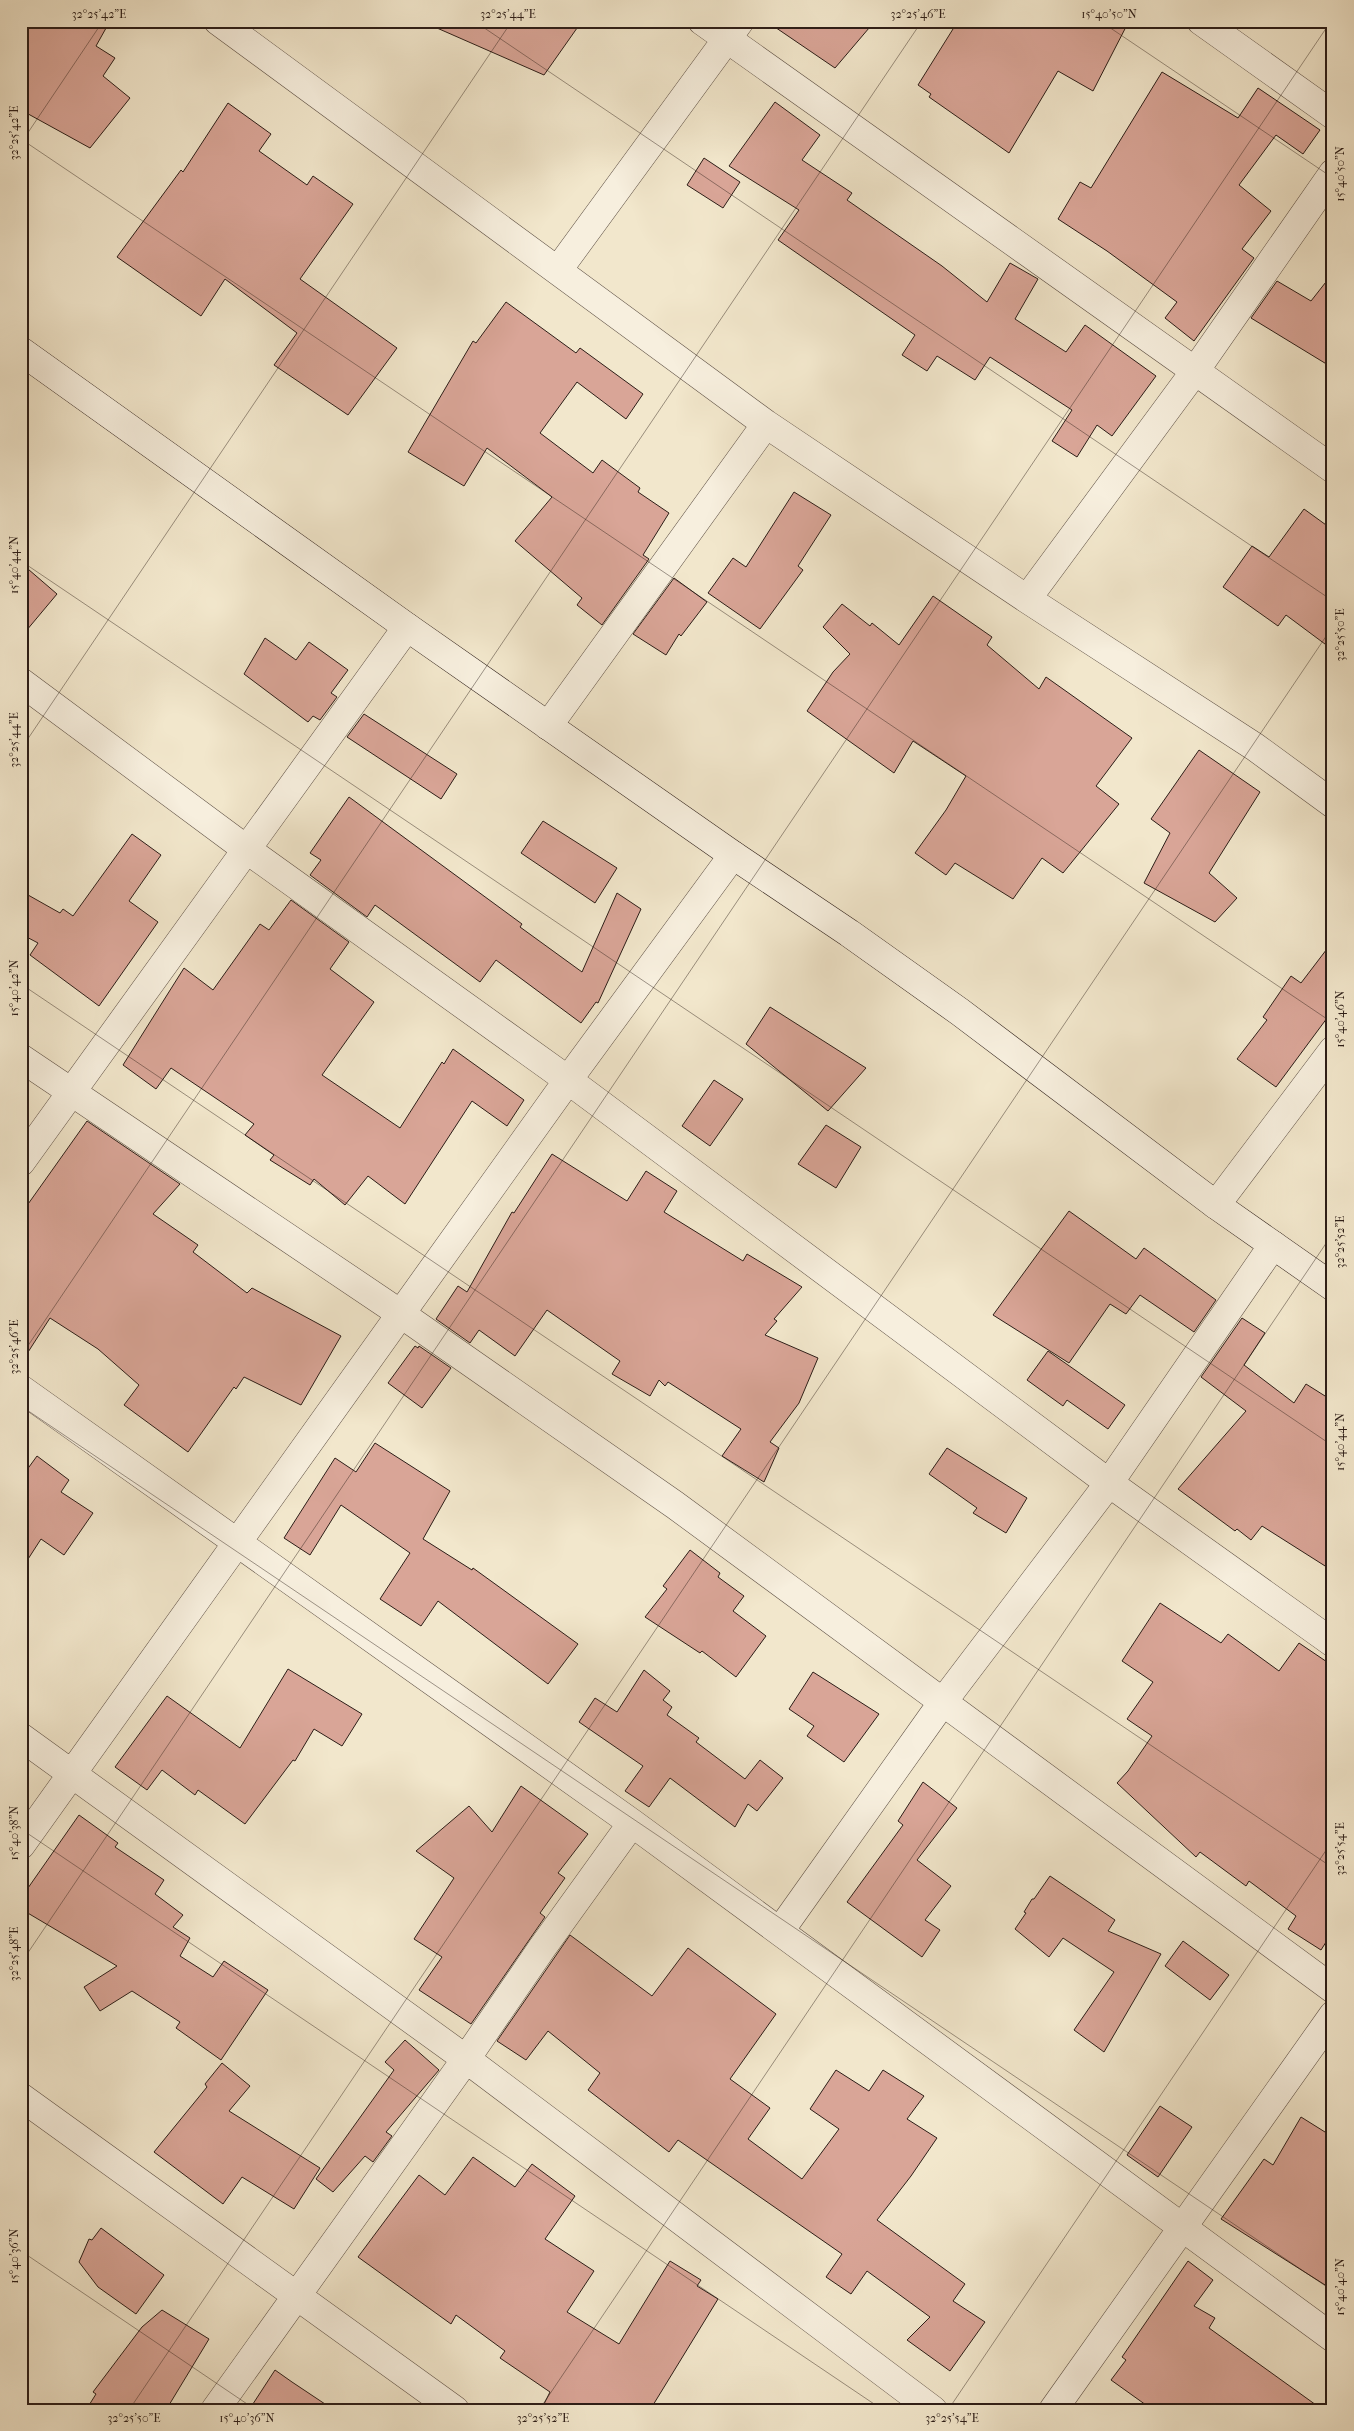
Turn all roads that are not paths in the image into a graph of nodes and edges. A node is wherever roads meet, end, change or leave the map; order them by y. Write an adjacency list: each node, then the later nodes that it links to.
1 (218, 21): 7 (street)
2 (702, 21): 4 (street)
3 (1201, 21): 5 (street)
4 (734, 30): 7 (street); 9 (street)
5 (1333, 115)
6 (1333, 173): 9 (street)
7 (558, 270): 10 (street)
8 (21, 351): 13 (street)
9 (1195, 371): 11 (street); 12 (street)
10 (766, 424): 12 (street); 15 (street)
11 (1333, 469)
12 (1027, 598): 16 (street)
13 (407, 627): 15 (street); 17 (street)
14 (21, 682): 17 (street)
15 (548, 726): 18 (street)
16 (1333, 804)
17 (246, 849): 21 (street); 22 (street)
18 (733, 855): 21 (street); 24 (street)
19 (1333, 1050): 24 (street)
20 (21, 1058): 22 (street)
21 (568, 1080): 27 (street); 29 (street)
22 (72, 1092): 23 (street); 27 (street)
23 (21, 1162)
24 (1216, 1205): 25 (street)
25 (1273, 1245): 26 (street); 29 (street)
26 (1333, 1287)
27 (400, 1314): 30 (street); 32 (street)
28 (21, 1389): 30 (street)
29 (1109, 1483): 31 (street); 32 (street)
30 (238, 1542): 34 (street); 35 (street)
31 (1333, 1643)
32 (942, 1703): 37 (street); 38 (street)
33 (21, 1737): 34 (street)
34 (72, 1773): 36 (street); 40 (street)
35 (632, 1823): 37 (street); 40 (street)
36 (21, 1845)
37 (780, 1931): 42 (street)
38 (1333, 1989)
39 (1333, 2015): 42 (street)
40 (466, 2059): 43 (street); 47 (street)
41 (21, 2098): 43 (street)
42 (1182, 2227): 44 (street); 48 (street)
43 (298, 2295): 45 (street); 46 (street)
44 (1333, 2338)
45 (214, 2410)
46 (455, 2410)
47 (933, 2410)
48 (1053, 2410)

